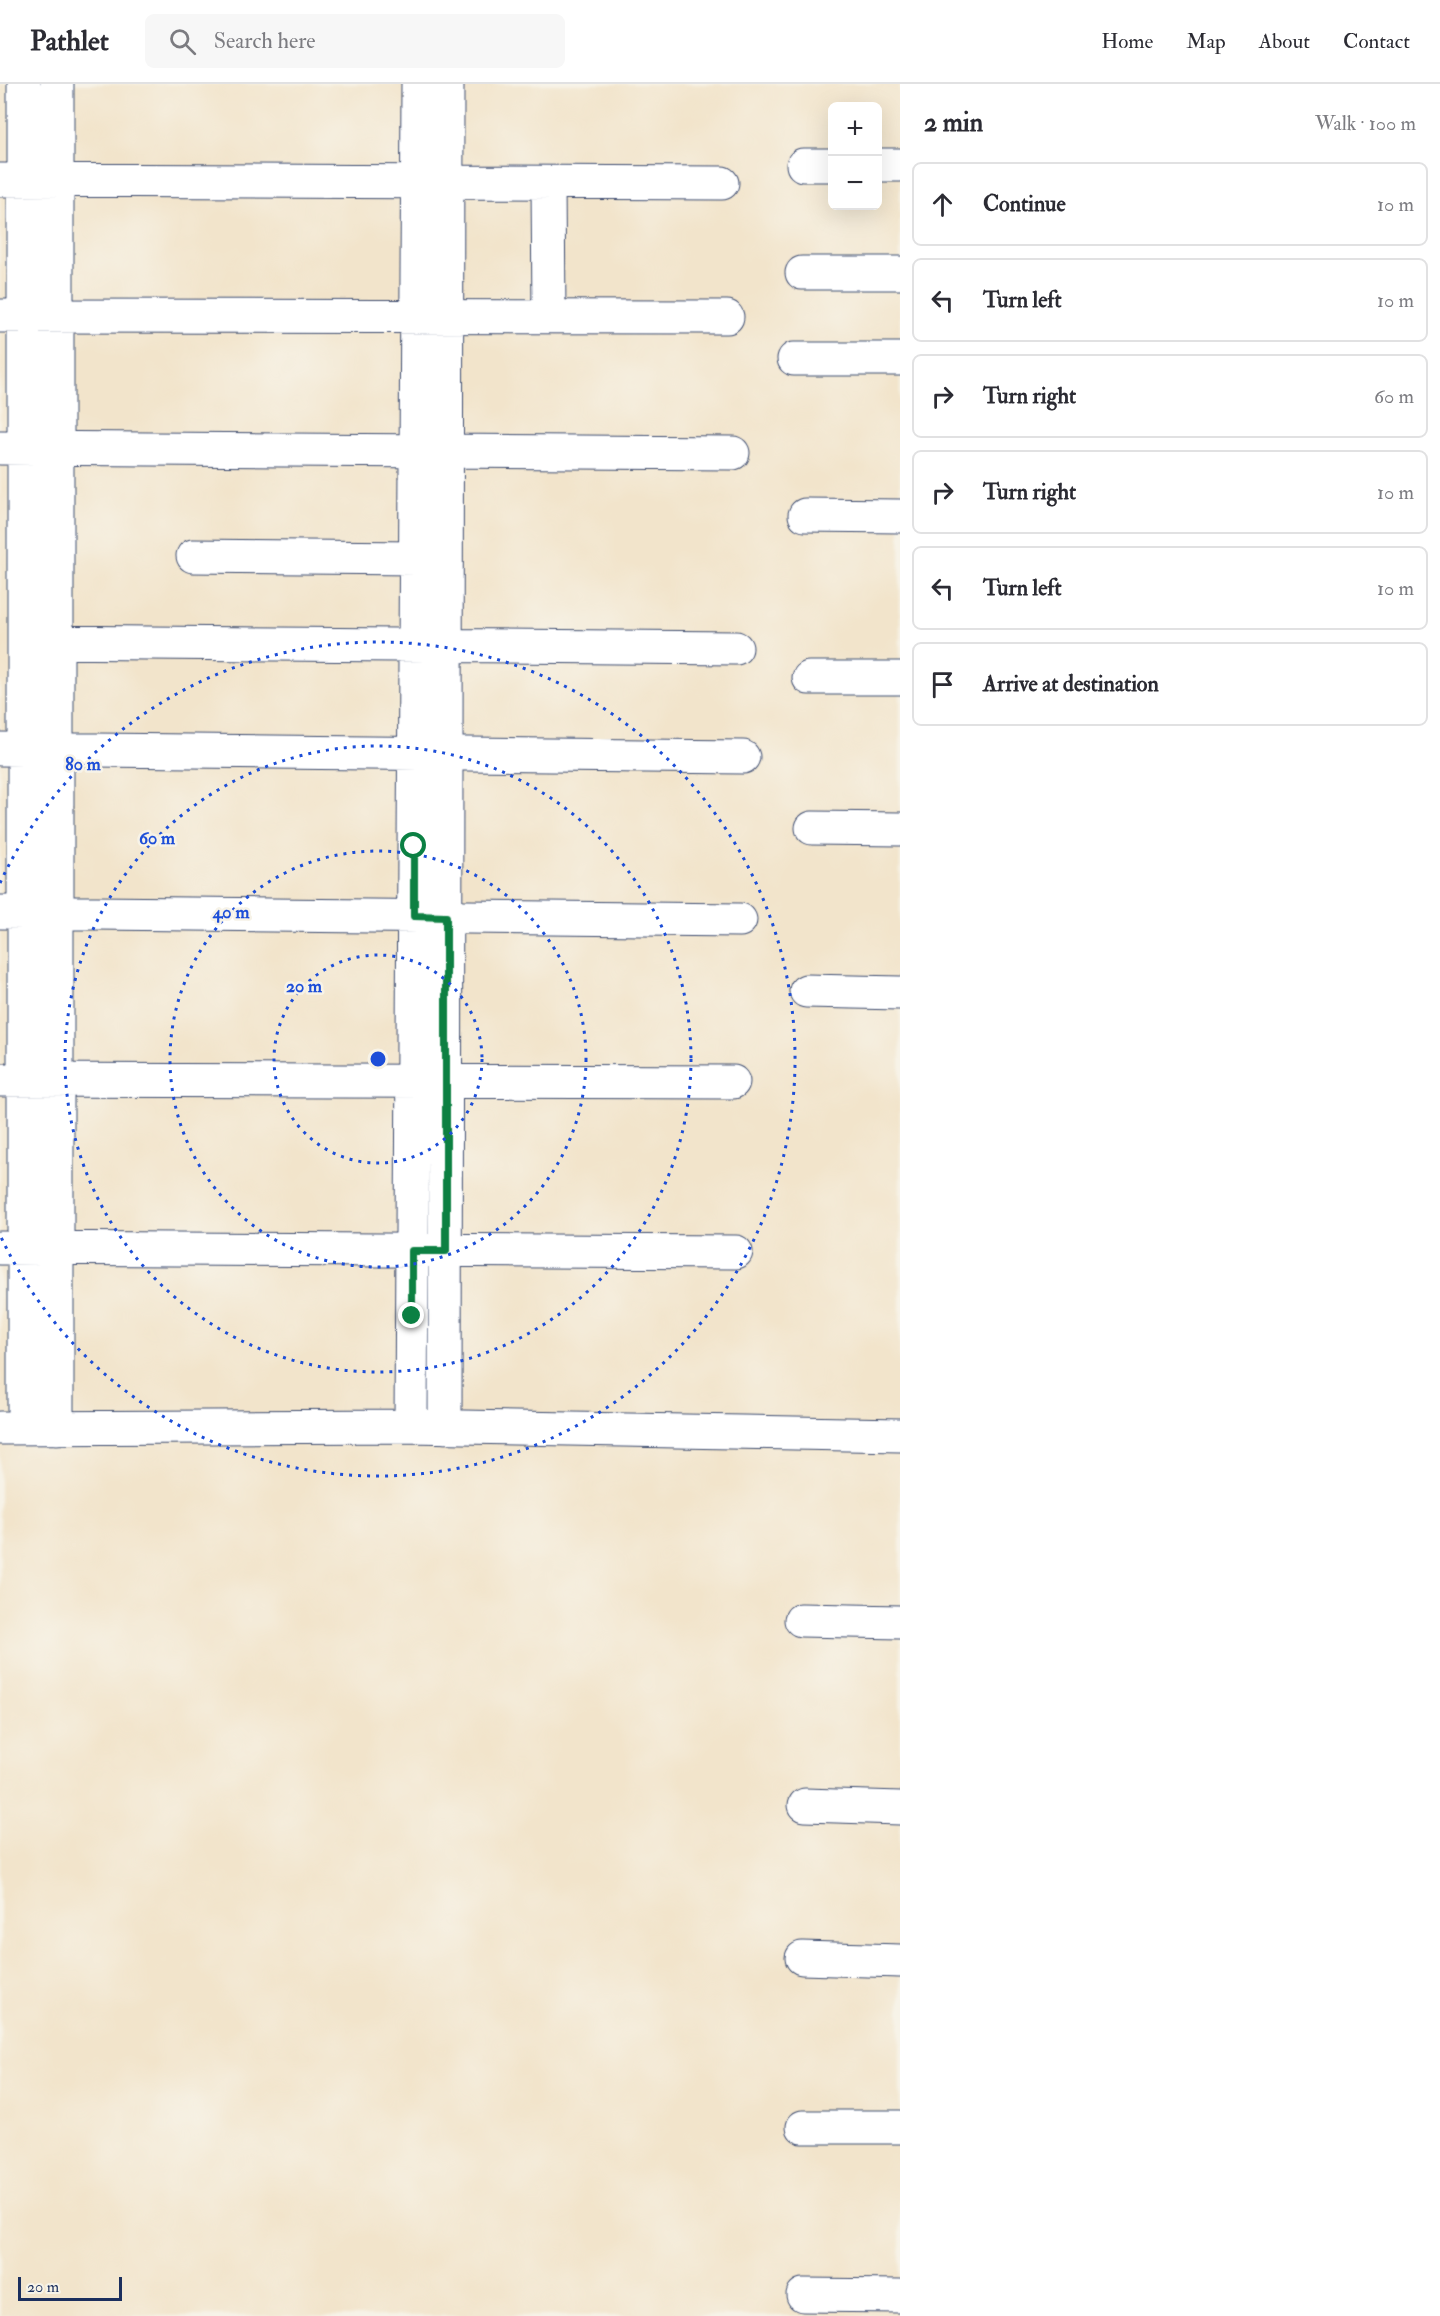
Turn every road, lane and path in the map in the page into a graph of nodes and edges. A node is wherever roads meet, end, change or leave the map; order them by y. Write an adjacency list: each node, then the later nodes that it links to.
1 (24, 84): 7 (street)
2 (57, 84): 8 (street)
3 (418, 84): 9 (street)
4 (447, 84): 9 (street)
5 (882, 165): 6 (street)
6 (900, 165)
7 (12, 181): 8 (street); 14 (street)
8 (57, 181): 9 (street); 15 (street)
9 (432, 182): 10 (street); 16 (street)
10 (548, 183): 11 (street); 17 (street)
11 (722, 183)
12 (802, 273): 13 (street)
13 (900, 273)
14 (12, 316): 15 (street); 21 (street)
15 (57, 316): 16 (street); 22 (street)
16 (432, 317): 17 (street); 23 (street)
17 (549, 317): 18 (street)
18 (727, 317)
19 (900, 359): 20 (street)
20 (794, 360)
21 (12, 448): 22 (street); 29 (street)
22 (57, 448): 23 (street); 30 (street)
23 (431, 451): 24 (street); 28 (street); 33 (street)
24 (733, 453)
25 (805, 515): 26 (street)
26 (900, 516)
27 (194, 556): 28 (street)
28 (416, 558): 33 (street)
29 (12, 583): 30 (street); 31 (street)
30 (57, 583): 32 (street)
31 (24, 642): 32 (street); 37 (street)
32 (57, 642): 33 (street); 38 (street)
33 (430, 645): 34 (street); 39 (street)
34 (736, 648)
35 (809, 678): 36 (street)
36 (900, 678)
37 (12, 749): 38 (street); 43 (street)
38 (57, 750): 39 (street); 44 (street)
39 (430, 753): 40 (street); 45 (street)
40 (743, 757)
41 (812, 828): 42 (street)
42 (900, 829)
43 (12, 912): 44 (street); 49 (street)
44 (57, 913): 45 (street); 50 (street)
45 (430, 917): 46 (street); 51 (street); 52 (street)
46 (740, 920)
47 (806, 991): 48 (street)
48 (900, 993)
49 (12, 1080): 50 (street); 54 (street)
50 (57, 1080): 51 (street); 55 (street)
51 (413, 1081): 52 (street); 56 (street)
52 (446, 1081): 53 (street); 57 (street)
53 (733, 1082)
54 (12, 1248): 55 (street); 61 (street)
55 (57, 1248): 56 (street); 62 (street)
56 (412, 1251): 57 (street); 59 (street)
57 (446, 1251): 58 (street); 60 (street)
58 (736, 1252)
59 (411, 1426): 60 (street); 62 (street)
60 (446, 1427): 63 (street)
61 (12, 1428): 62 (street)
62 (57, 1428)
63 (900, 1435)
64 (801, 1620): 65 (street)
65 (900, 1622)
66 (805, 1805): 67 (street)
67 (900, 1809)
68 (802, 1958): 69 (street)
69 (900, 1961)
70 (803, 2127): 71 (street)
71 (900, 2127)
72 (803, 2295): 73 (street)
73 (900, 2296)

